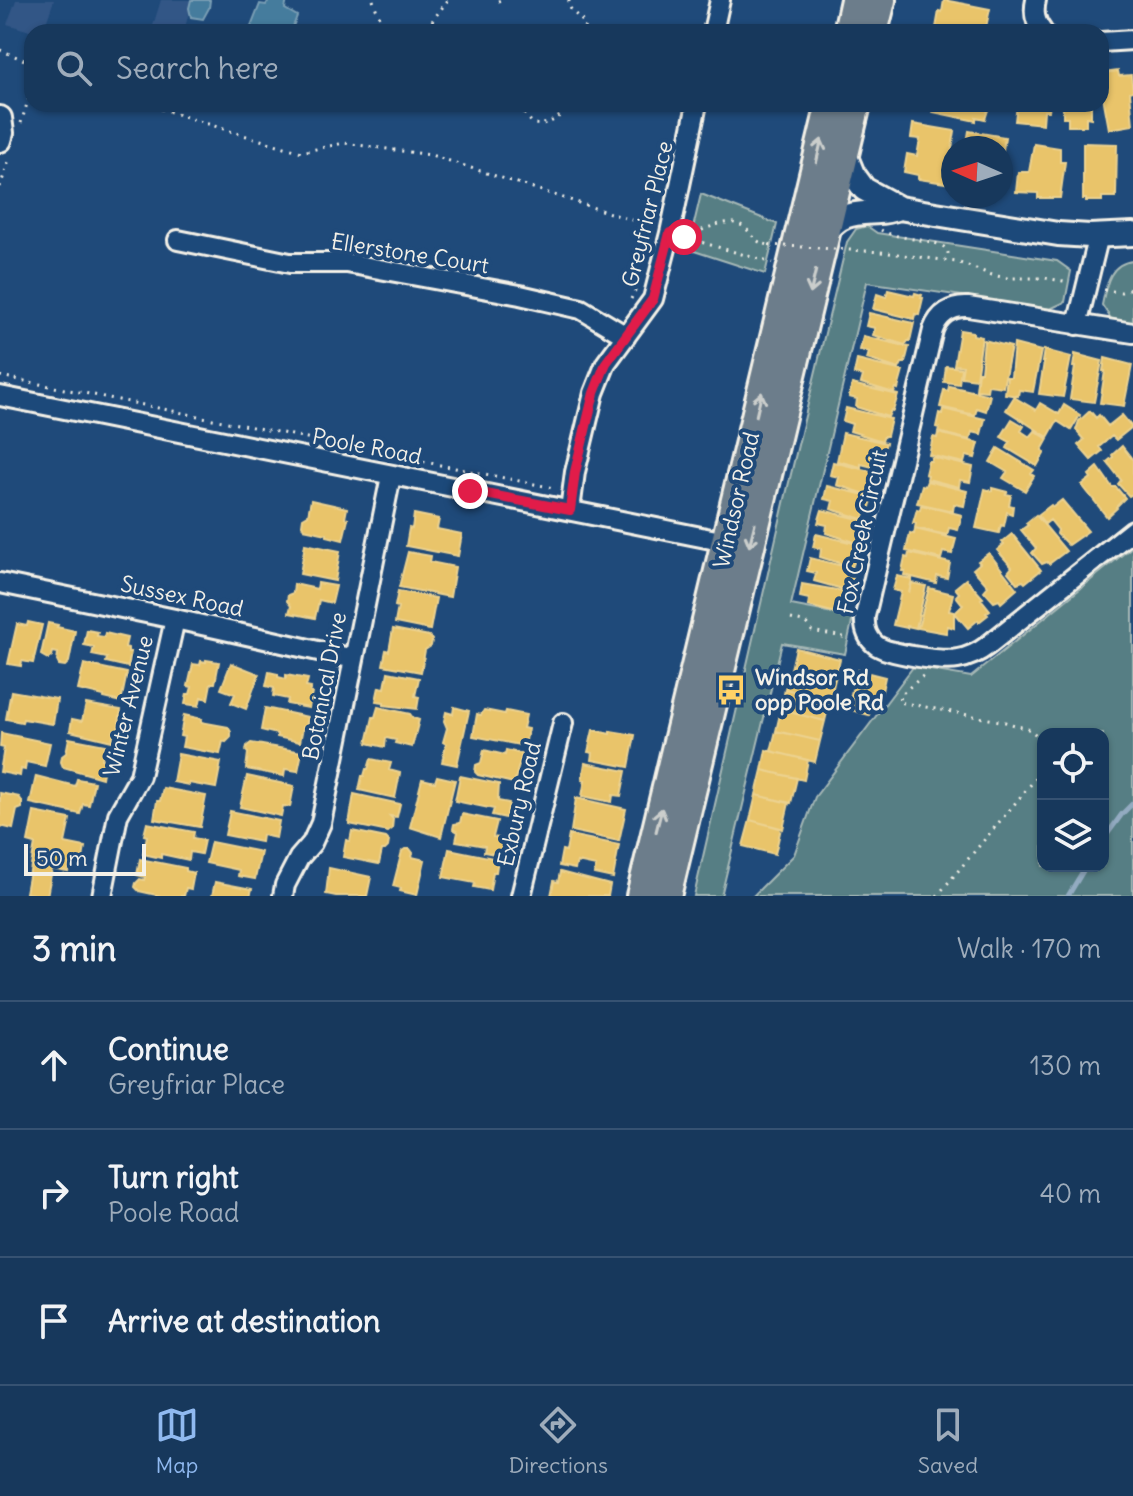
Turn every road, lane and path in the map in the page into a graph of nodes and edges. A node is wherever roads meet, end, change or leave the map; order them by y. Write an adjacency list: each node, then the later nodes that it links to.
1 (373, 0): 8 (path)
2 (448, 0): 9 (path)
3 (569, 0): 10 (path)
4 (720, 0): 11 (street)
5 (855, 0): 12 (main road)
6 (881, 0): 13 (main road)
7 (1036, 0): 14 (street)
8 (385, 24)
9 (430, 24)
10 (584, 24)
11 (715, 24)
12 (850, 24)
13 (875, 24)
14 (1037, 24)
15 (1133, 40): 16 (street)
16 (1109, 42)
17 (0, 50): 18 (path)
18 (24, 60)
19 (171, 112): 30 (path)
20 (523, 112): 21 (path)
21 (563, 112)
22 (695, 112): 30 (street, Greyfriar Place)
23 (829, 112): 52 (main road, Windsor Road, one-way to 23)
24 (854, 112): 27 (main road, Windsor Road)
25 (0, 118): 26 (street)
26 (0, 140)
27 (844, 152): 28 (street); 32 (main road, Windsor Road)
28 (899, 208): 32 (street); 34 (street)
29 (655, 218): 30 (path)
30 (669, 232): 36 (path, bridge); 37 (path); 45 (street, Greyfriar Place)
31 (884, 233): 36 (path)
32 (825, 234): 66 (main road, Windsor Road, one-way to 66)
33 (1133, 234): 34 (street)
34 (1099, 235): 43 (street)
35 (178, 240): 45 (street, Ellerstone Court)
36 (948, 260): 39 (path)
37 (773, 263)
38 (639, 281): 42 (path)
39 (1077, 284)
40 (1133, 288): 41 (path)
41 (1097, 289)
42 (630, 300)
43 (1077, 325): 44 (street, Fox Creek Circuit); 56 (street, Fox Creek Circuit)
44 (1133, 333)
45 (626, 336): 50 (street, Greyfriar Place)
46 (0, 376): 49 (path)
47 (0, 396): 48 (street, Poole Road)
48 (391, 476): 50 (street, Poole Road); 57 (street, Botanical Drive)
49 (553, 487)
50 (570, 510): 52 (street, Poole Road)
51 (1133, 530): 56 (street, Fox Creek Circuit)
52 (726, 542): 65 (main road, Windsor Road, one-way to 52)
53 (0, 583): 54 (street, Sussex Road)
54 (175, 619): 57 (street, Sussex Road); 62 (street, Winter Avenue)
55 (791, 619): 56 (path)
56 (867, 634)
57 (354, 659): 63 (street, Botanical Drive)
58 (899, 702): 60 (path)
59 (563, 723): 64 (street, Exbury Road)
60 (1037, 736)
61 (1037, 777): 67 (path)
62 (102, 896)
63 (283, 896)
64 (521, 896)
65 (641, 896)
66 (666, 896)
67 (937, 896)

